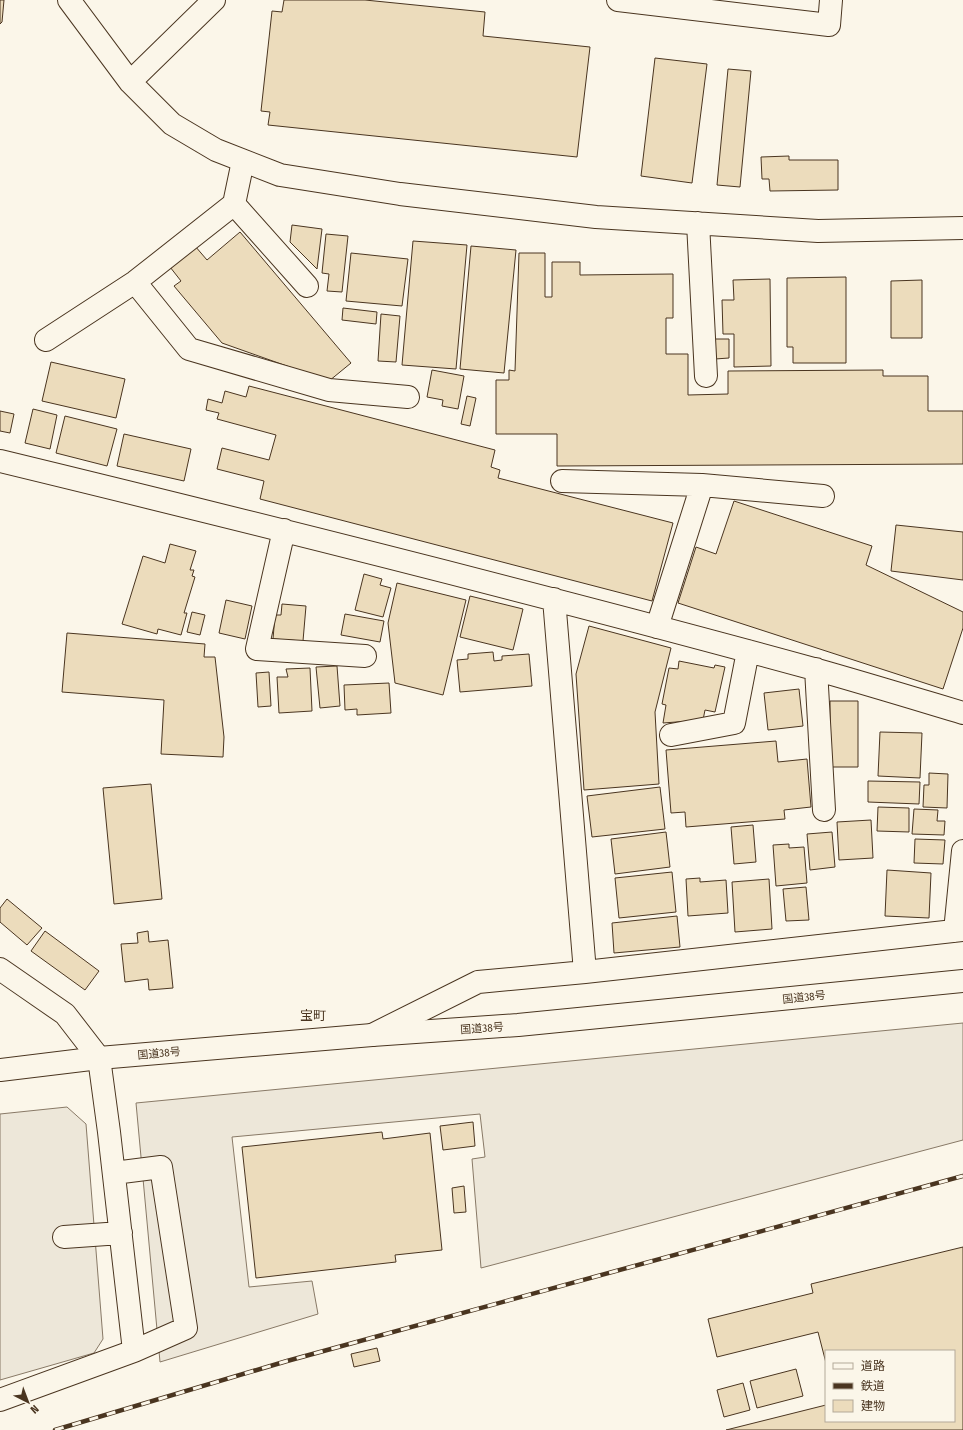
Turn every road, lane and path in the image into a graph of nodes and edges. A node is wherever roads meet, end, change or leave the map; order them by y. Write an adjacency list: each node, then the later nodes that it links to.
1 (69, 0): 5 (main road)
2 (214, 0): 5 (main road)
3 (618, 0): 4 (main road)
4 (831, 0)
5 (130, 82): 6 (main road)
6 (243, 161): 7 (main road); 8 (main road)
7 (234, 204): 10 (main road); 11 (main road)
8 (698, 223): 9 (main road); 13 (main road)
9 (963, 228)
10 (135, 282): 12 (main road); 14 (main road)
11 (307, 286)
12 (46, 340)
13 (706, 376)
14 (408, 398)
15 (0, 461): 19 (main road)
16 (562, 481): 17 (main road)
17 (702, 485): 18 (main road); 21 (main road)
18 (823, 496)
19 (284, 530): 20 (main road); 23 (main road)
20 (554, 599): 21 (main road); 31 (main road)
21 (657, 627): 22 (main road)
22 (748, 651): 24 (main road); 26 (main road)
23 (365, 656)
24 (816, 669): 25 (main road); 27 (main road)
25 (963, 713)
26 (672, 735)
27 (824, 810)
28 (963, 851): 29 (main road)
29 (959, 930): 31 (main road)
30 (0, 969): 34 (main road)
31 (585, 972): 33 (main road)
32 (963, 981): 33 (main road, 国道38号)
33 (372, 1035): 34 (main road, 国道38号)
34 (99, 1058): 35 (main road, 国道38号); 36 (main road)
35 (0, 1070)
36 (114, 1173): 37 (main road); 39 (main road)
37 (121, 1233): 38 (main road); 39 (main road)
38 (64, 1237)
39 (134, 1351): 40 (main road)
40 (0, 1400)

